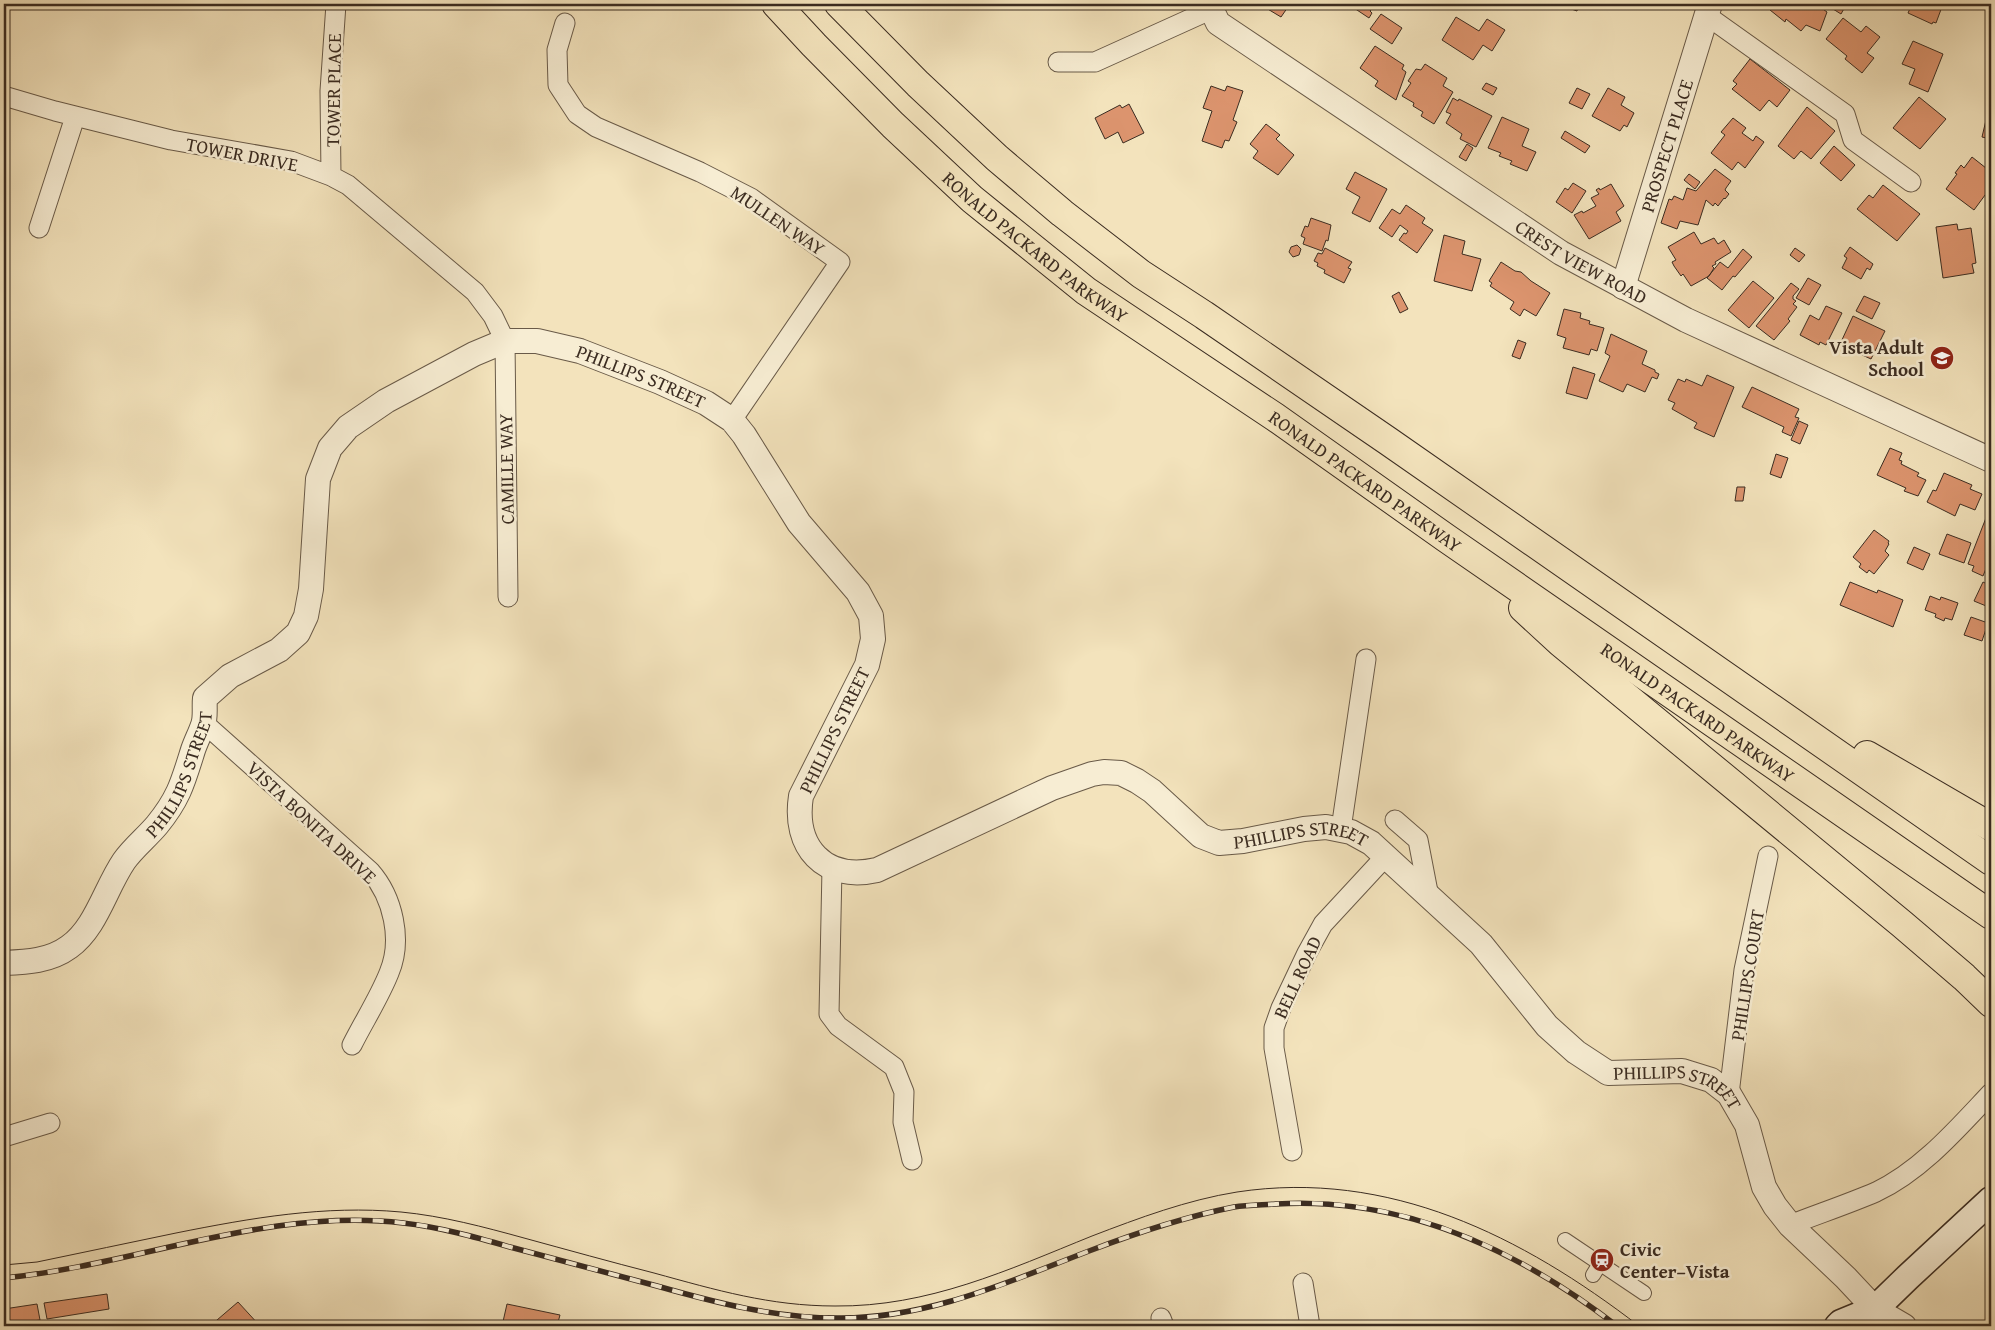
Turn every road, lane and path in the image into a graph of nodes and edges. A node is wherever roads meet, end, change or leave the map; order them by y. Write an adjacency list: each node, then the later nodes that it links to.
1 (336, 4): 10 (street, TOWER PLACE)
2 (776, 4): 17 (highway, RONALD PACKARD PARKWAY)
3 (839, 4): 19 (highway)
4 (1210, 7): 7 (street); 13 (street, CREST VIEW ROAD)
5 (1708, 9): 11 (street); 13 (street, PROSPECT PLACE)
6 (565, 23): 15 (street, MULLEN WAY)
7 (1058, 62)
8 (4, 96): 9 (street, TOWER DRIVE)
9 (75, 117): 10 (street, TOWER DRIVE); 12 (street)
10 (332, 176): 14 (street, TOWER DRIVE)
11 (1911, 182)
12 (39, 228)
13 (1623, 287): 16 (street, CREST VIEW ROAD)
14 (505, 341): 15 (street, PHILLIPS STREET); 18 (street, CAMILLE WAY); 21 (street, PHILLIPS STREET)
15 (732, 420): 28 (street, PHILLIPS STREET)
16 (1991, 460)
17 (1446, 538): 30 (highway, RONALD PACKARD PARKWAY); 32 (highway)
18 (508, 597)
19 (1695, 654): 23 (highway); 27 (highway)
20 (1366, 659): 24 (street)
21 (204, 723): 31 (street, PHILLIPS STREET); 33 (street, VISTA BONITA DRIVE)
22 (1395, 820): 29 (street)
23 (1991, 827)
24 (1341, 829): 26 (street, PHILLIPS STREET); 28 (street, PHILLIPS STREET)
25 (1768, 856): 35 (street, PHILLIPS COURT)
26 (1385, 857): 29 (street, PHILLIPS STREET); 38 (street, BELL ROAD)
27 (1991, 861)
28 (832, 868): 39 (street)
29 (1429, 897): 35 (street, PHILLIPS STREET)
30 (1991, 915)
31 (4, 963)
32 (1991, 1003)
33 (352, 1045)
34 (1991, 1093): 41 (street)
35 (1729, 1094): 41 (street, PHILLIPS STREET)
36 (50, 1123): 37 (street)
37 (4, 1137)
38 (1292, 1151)
39 (912, 1160)
40 (1991, 1200): 47 (main road)
41 (1790, 1224): 47 (street, PHILLIPS STREET)
42 (1565, 1240): 43 (street)
43 (1601, 1262): 44 (street); 46 (street)
44 (1593, 1275)
45 (1303, 1283): 48 (street)
46 (1644, 1293)
47 (1872, 1318): 49 (main road); 50 (street, PHILLIPS STREET)
48 (1310, 1326)
49 (1838, 1326)
50 (1904, 1326)

